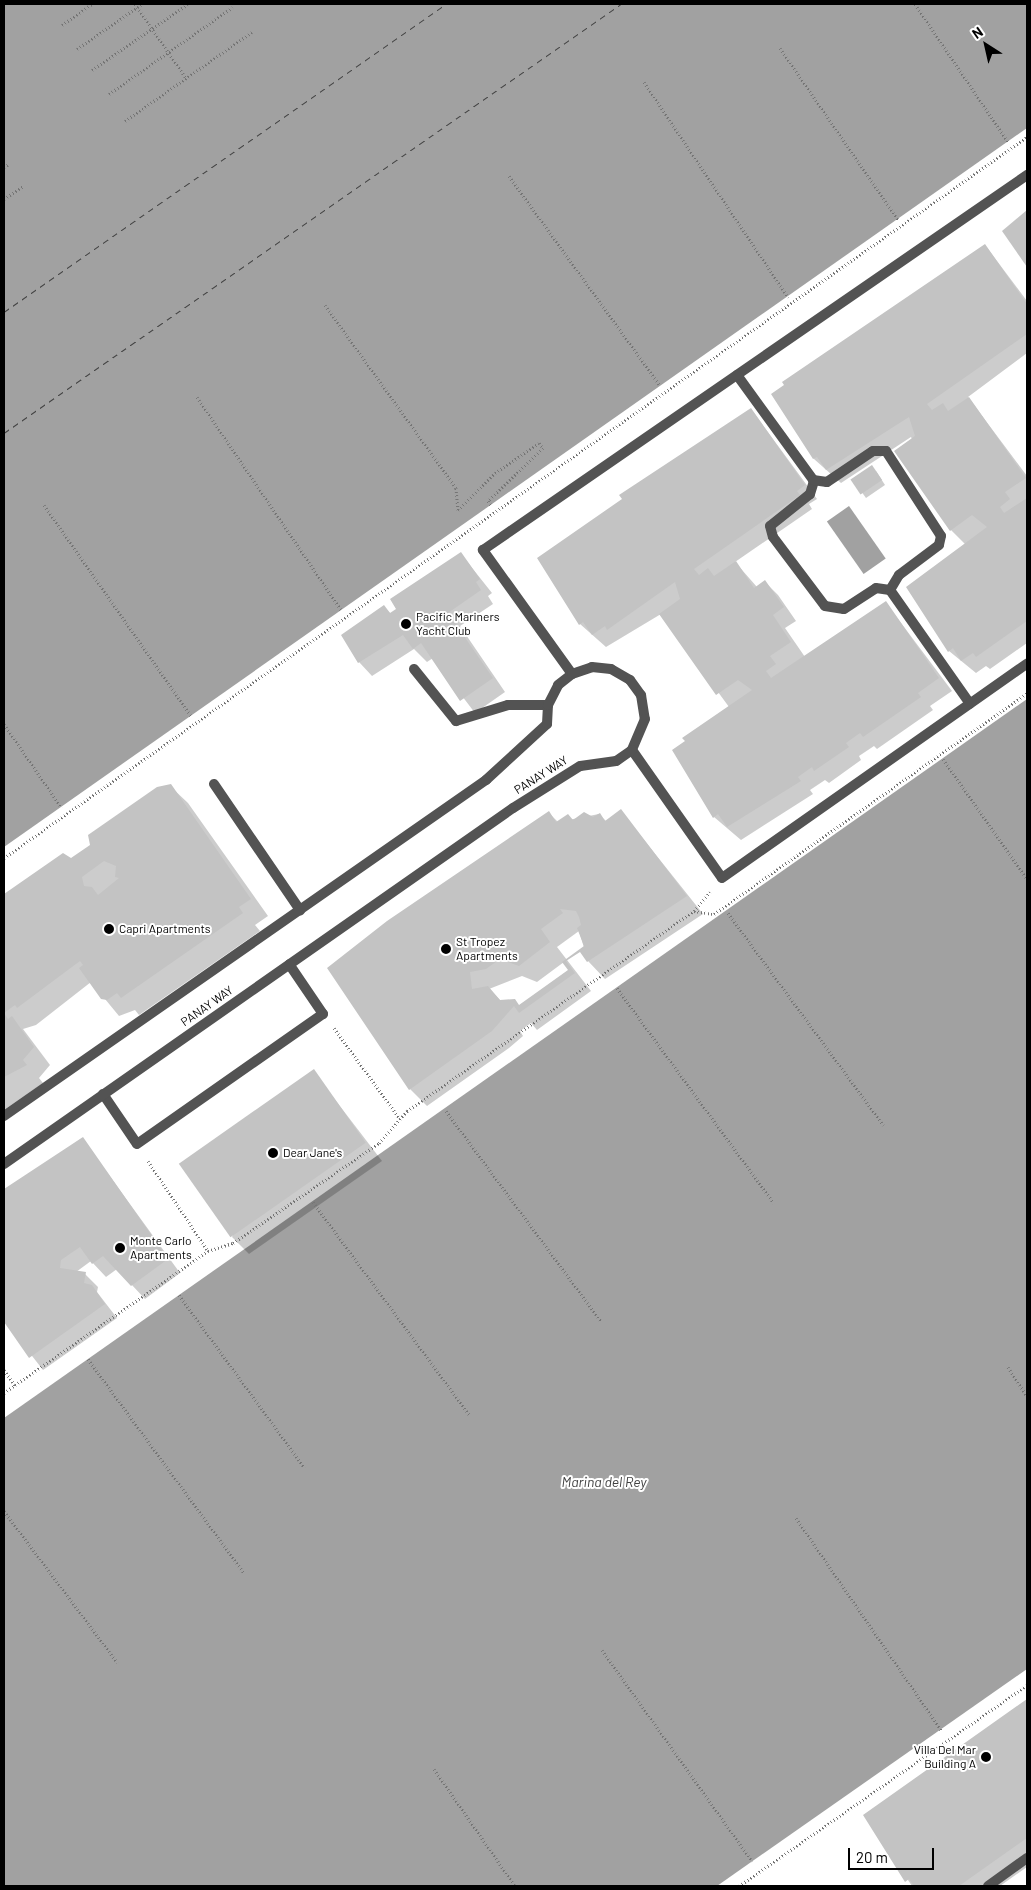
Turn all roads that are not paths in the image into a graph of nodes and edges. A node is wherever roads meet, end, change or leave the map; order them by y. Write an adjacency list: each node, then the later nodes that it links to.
1 (1027, 175): 2 (street)
2 (737, 374): 3 (street); 7 (street)
3 (813, 480): 4 (street); 4 (street)
4 (890, 590): 8 (street)
5 (1027, 664): 8 (street)
6 (414, 669): 9 (street)
7 (572, 674): 9 (street, PANAY WAY); 10 (street, PANAY WAY)
8 (970, 704): 10 (street)
9 (548, 705): 12 (street, PANAY WAY)
10 (632, 750): 13 (street, PANAY WAY)
11 (214, 784): 12 (street)
12 (300, 910): 15 (street, PANAY WAY)
13 (289, 964): 14 (street, PANAY WAY); 14 (street)
14 (103, 1094): 16 (street, PANAY WAY)
15 (4, 1116)
16 (4, 1164)
17 (1027, 1858): 18 (street)
18 (988, 1886)

